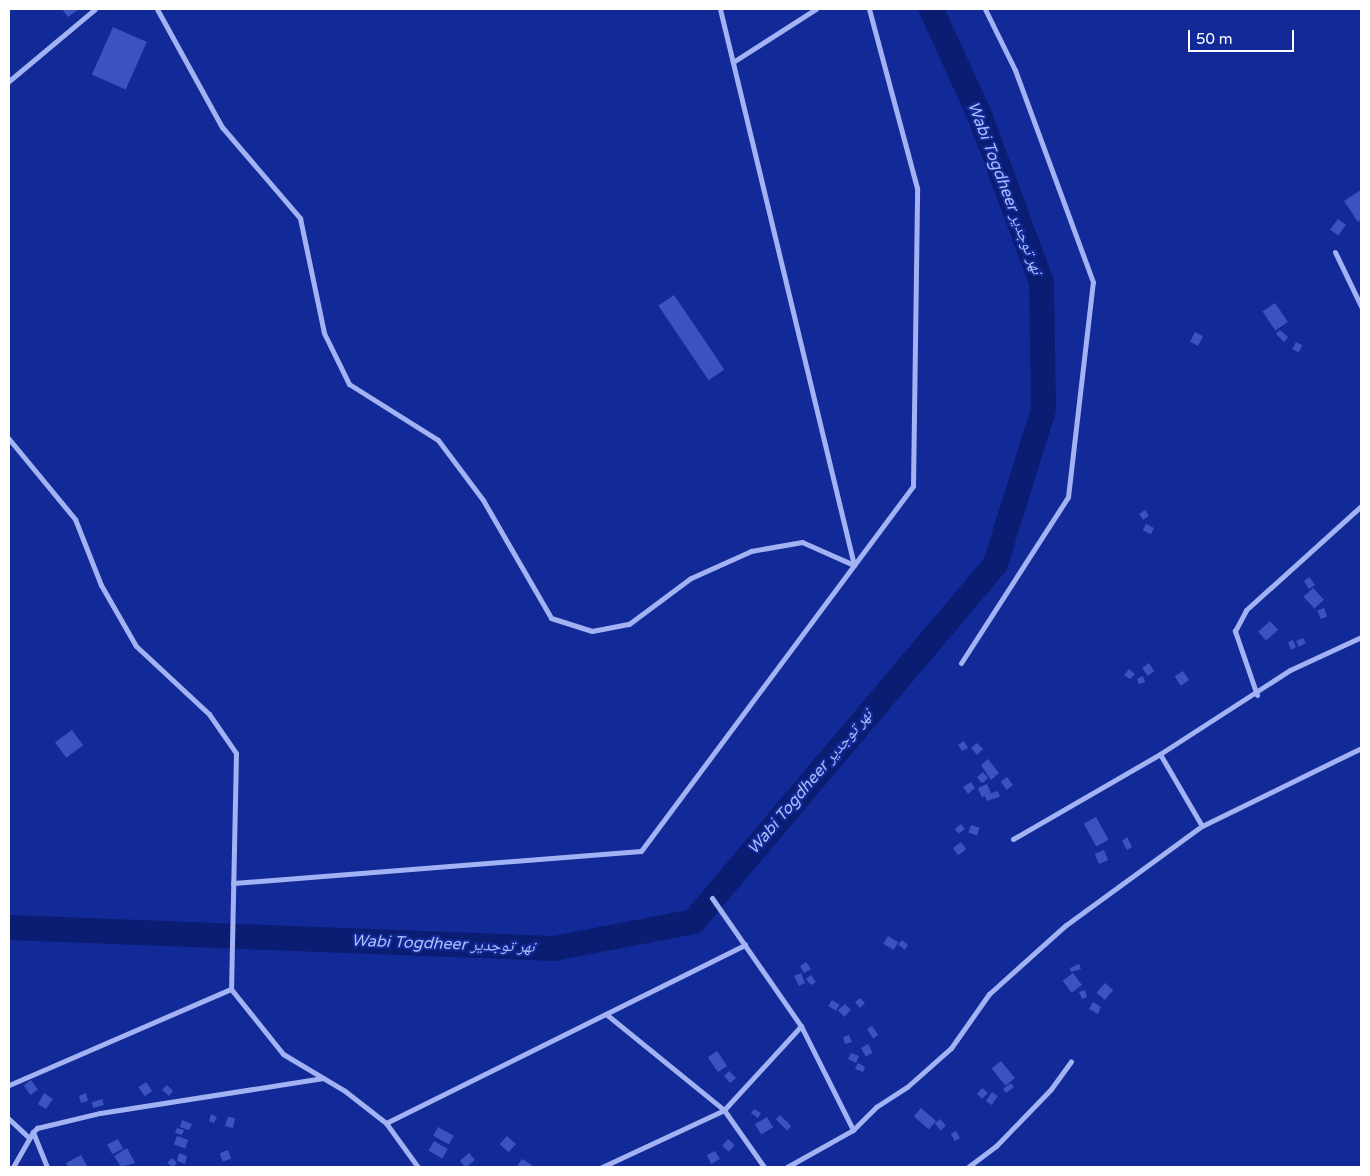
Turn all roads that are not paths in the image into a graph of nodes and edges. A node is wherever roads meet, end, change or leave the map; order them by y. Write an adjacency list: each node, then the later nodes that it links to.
1 (96, 9): 8 (street)
2 (157, 9): 13 (street)
3 (720, 9): 7 (street)
4 (816, 9): 7 (street)
5 (869, 9): 13 (street)
6 (985, 9): 15 (street)
7 (733, 62): 13 (street)
8 (9, 81)
9 (1335, 252): 10 (street)
10 (1361, 306)
11 (9, 440): 21 (street)
12 (1361, 506): 16 (street)
13 (854, 565): 21 (street)
14 (1361, 637): 16 (street)
15 (961, 663)
16 (1257, 695): 18 (street)
17 (1361, 748): 19 (street)
18 (1160, 754): 19 (street); 20 (street)
19 (1202, 826): 33 (street)
20 (1013, 839)
21 (233, 883): 24 (street)
22 (712, 898): 23 (street)
23 (745, 945): 25 (street); 26 (street)
24 (231, 989): 28 (street); 29 (street)
25 (606, 1014): 30 (street); 32 (street)
26 (801, 1026): 30 (street); 33 (street)
27 (1072, 1061): 42 (street)
28 (323, 1078): 32 (street); 34 (street)
29 (9, 1085)
30 (724, 1110): 39 (street); 40 (street)
31 (9, 1119): 35 (street)
32 (386, 1123): 38 (street)
33 (853, 1130): 41 (street)
34 (33, 1132): 35 (street); 37 (street)
35 (27, 1136): 36 (street)
36 (13, 1167)
37 (47, 1167)
38 (417, 1167)
39 (602, 1167)
40 (764, 1167)
41 (787, 1167)
42 (968, 1167)

